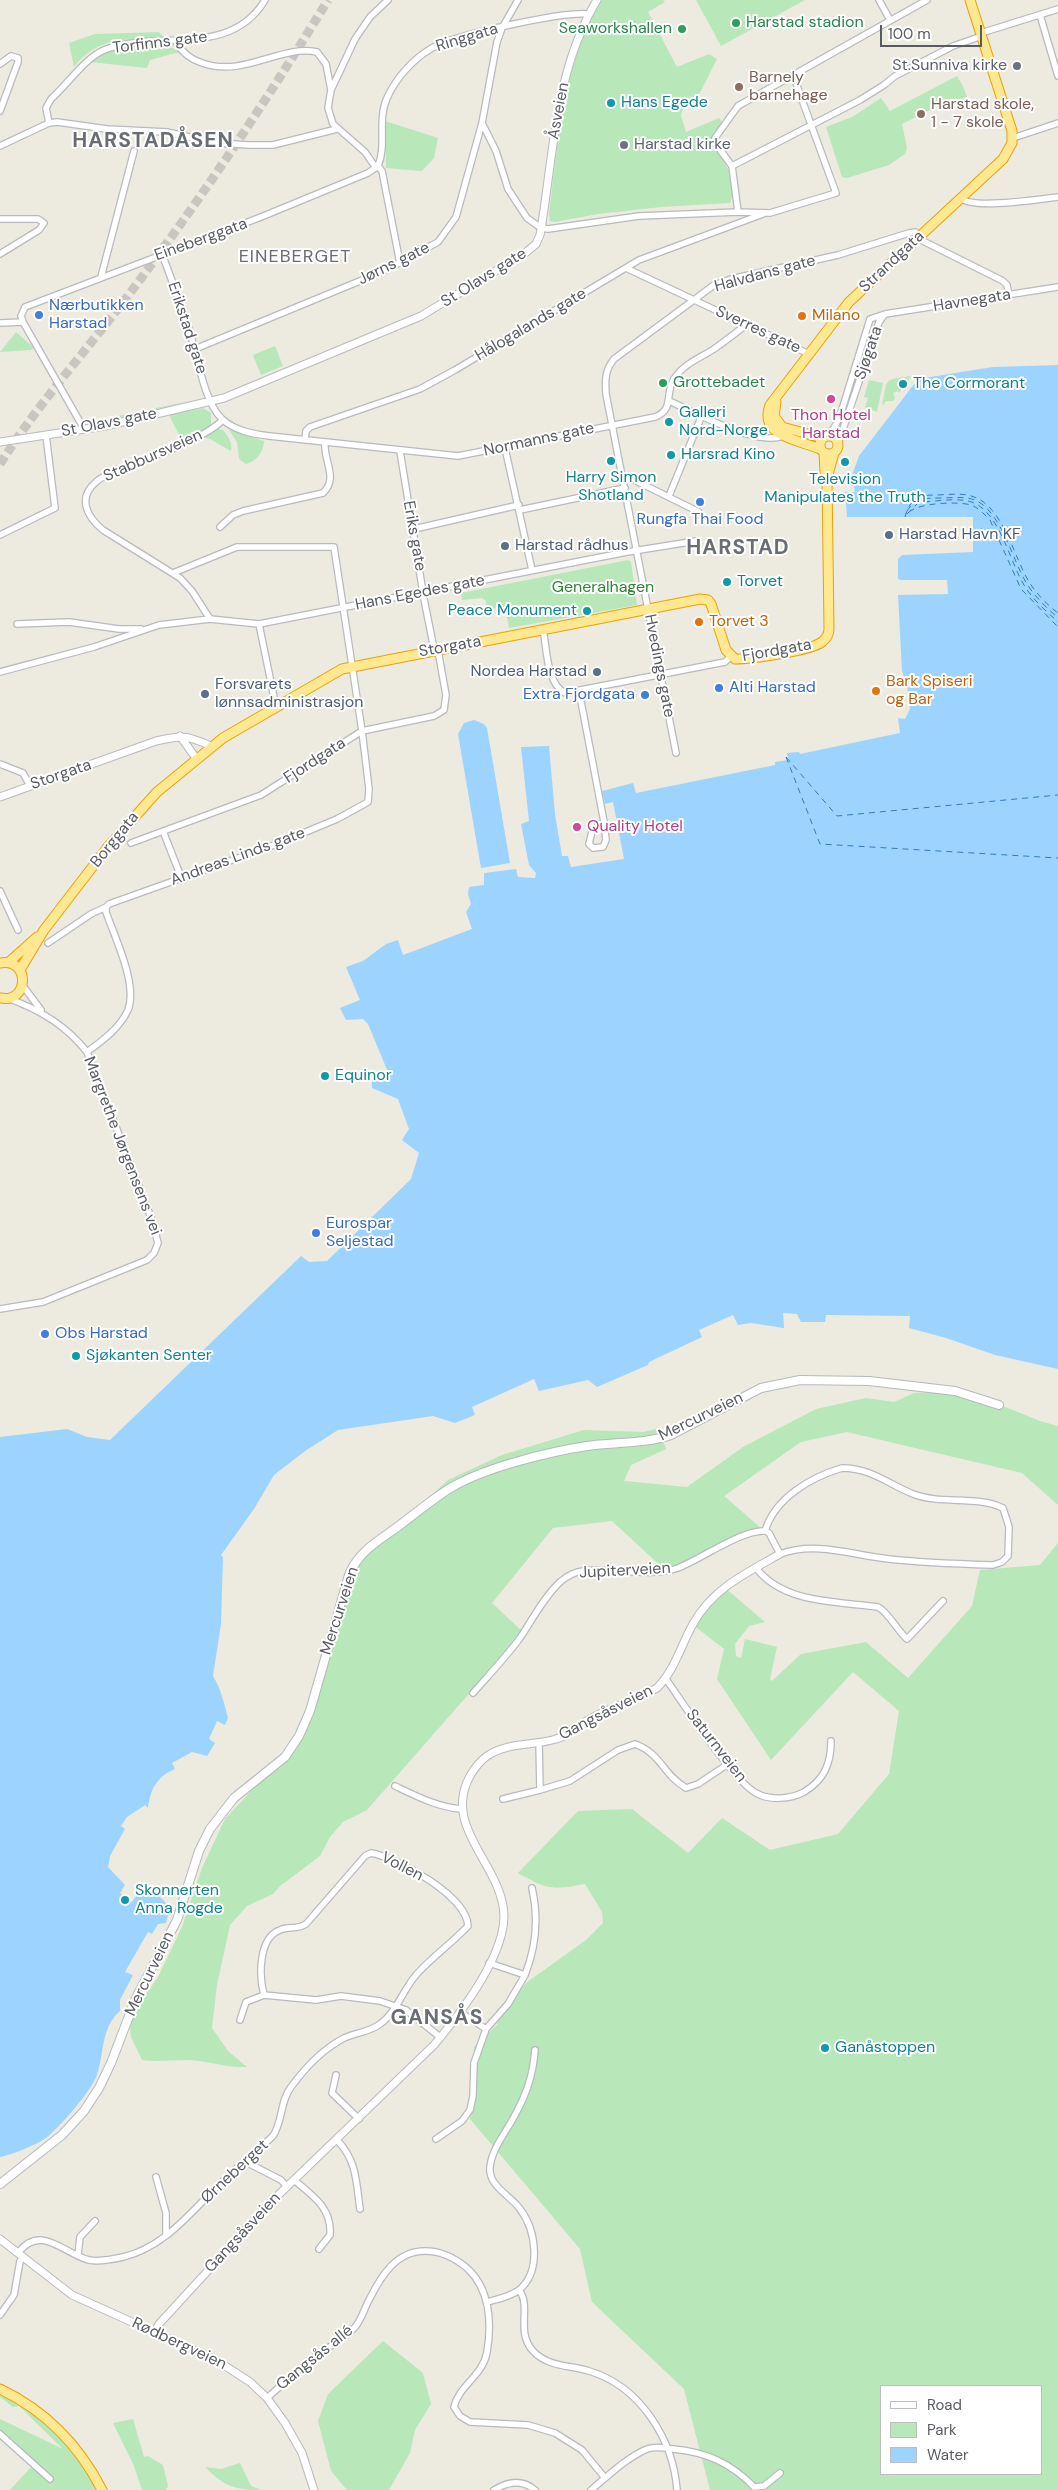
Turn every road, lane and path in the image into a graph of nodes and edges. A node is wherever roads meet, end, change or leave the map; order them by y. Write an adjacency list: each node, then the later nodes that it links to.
1 (265, 0): 14 (street, Torfinns gate)
2 (388, 0): 19 (street)
3 (518, 0): 12 (street, Jørns gate)
4 (597, 0): 9 (street, Åsveien)
5 (878, 0): 11 (street)
6 (927, 0): 11 (street)
7 (970, 0): 13 (highway)
8 (1058, 9): 10 (street)
9 (589, 14): 12 (street, Ringgata); 36 (street, Åsveien)
10 (1040, 15): 13 (street); 16 (street)
11 (890, 20): 17 (street)
12 (502, 28): 22 (street, Jørns gate); 30 (street, Ringgata)
13 (982, 35): 24 (street); 26 (highway)
14 (176, 42): 19 (street); 21 (street, Torfinns gate)
15 (0, 64): 20 (street)
16 (1056, 66): 18 (street)
17 (793, 75): 24 (street); 29 (street)
18 (1058, 76)
19 (332, 90): 25 (street)
20 (0, 111)
21 (49, 123): 25 (street); 27 (street)
22 (482, 123): 36 (street); 40 (street, Jørns gate)
23 (1058, 123): 26 (street)
24 (810, 124): 29 (street); 34 (street, Hålogalands gate)
25 (337, 129): 30 (street)
26 (1013, 138): 32 (highway, Strandgata)
27 (0, 146)
28 (134, 151): 42 (street)
29 (732, 166): 33 (street)
30 (377, 167): 39 (street, Eineberggata); 40 (street, Ringgata)
31 (1058, 197): 32 (street)
32 (961, 198): 37 (highway, Strandgata)
33 (738, 212): 34 (street, Hålogalands gate); 36 (street)
34 (763, 214): 41 (street, Hålogalands gate)
35 (0, 219): 38 (street)
36 (541, 228): 55 (street, St Olavs gate)
37 (919, 237): 44 (street); 45 (street, Halvdans gate); 51 (highway, Strandgata)
38 (0, 254)
39 (162, 254): 42 (street, Eineberggata); 50 (street, Erikstad gate)
40 (400, 263): 50 (street, Jørns gate)
41 (626, 268): 45 (street, Sverres gate); 65 (street, Hålogalands gate)
42 (101, 277): 47 (street, Eineberggata)
43 (1058, 287): 44 (street, Havnegata)
44 (1008, 295): 46 (street, Havnegata)
45 (692, 300): 49 (street, Sverres gate); 52 (street, Halvdans gate)
46 (885, 314): 64 (street, Sjøgata); 69 (street, Sjøgata)
47 (23, 322): 48 (street); 60 (street)
48 (0, 323)
49 (744, 323): 51 (street, Sverres gate); 54 (street)
50 (195, 349): 55 (street, Erikstad gate)
51 (809, 354): 53 (highway, Strandgata)
52 (606, 373): 59 (street, Hvedings gate)
53 (779, 394): 58 (highway, Strandgata); 64 (highway)
54 (669, 401): 56 (street); 59 (street, Normanns gate)
55 (210, 402): 57 (street); 60 (street, St Olavs gate)
56 (702, 415): 63 (street); 73 (street)
57 (223, 420): 65 (street, Normanns gate); 82 (street, Stabbursveien)
58 (770, 424): 62 (highway); 63 (street)
59 (612, 425): 68 (street, Normanns gate); 71 (street, Hvedings gate)
60 (84, 429): 61 (street, St Olavs gate)
61 (46, 435): 66 (street, St Olavs gate); 78 (street)
62 (783, 436): 63 (street); 69 (highway)
63 (759, 437)
64 (824, 437): 69 (highway); 69 (highway)
65 (305, 440): 67 (street, Normanns gate)
66 (0, 442)
67 (325, 442): 70 (street, Normanns gate); 76 (street)
68 (506, 448): 70 (street, Normanns gate); 74 (street)
69 (829, 450): 83 (highway, Sjøgata)
70 (400, 451): 77 (street, Eriks gate)
71 (623, 480): 72 (street, Hvedings gate); 73 (street)
72 (624, 488): 74 (street); 80 (street, Hvedings gate)
73 (669, 496): 75 (street)
74 (520, 507): 77 (street); 81 (street)
75 (699, 512)
76 (220, 527)
77 (414, 529): 84 (street, Eriks gate)
78 (0, 535)
79 (696, 541): 80 (street, Hans Egedes gate)
80 (637, 552): 81 (street, Hans Egedes gate); 87 (street, Hvedings gate)
81 (532, 570): 84 (street, Hans Egedes gate)
82 (173, 573): 86 (street); 88 (street)
83 (829, 584): 94 (highway, Fjordgata)
84 (424, 592): 86 (street, Hans Egedes gate); 93 (street, Eriks gate)
85 (708, 600): 87 (highway, Storgata); 94 (highway, Fjordgata)
86 (342, 609): 90 (street, Hans Egedes gate); 95 (street)
87 (648, 610): 92 (highway, Storgata); 97 (street, Hvedings gate)
88 (210, 619): 90 (street, Hans Egedes gate); 91 (street, Hans Egedes gate)
89 (17, 624): 91 (street, Hans Egedes gate)
90 (259, 624): 99 (street)
91 (143, 629): 96 (street, Hans Egedes gate)
92 (544, 629): 93 (highway, Storgata); 98 (street, Fjordgata)
93 (436, 650): 95 (highway, Storgata); 100 (street, Fjordgata)
94 (731, 656): 97 (street, Fjordgata)
95 (352, 666): 99 (highway, Storgata); 100 (street)
96 (0, 672)
97 (660, 675): 98 (street, Fjordgata); 103 (street, Hvedings gate)
98 (579, 692): 108 (street)
99 (276, 707): 102 (highway, Storgata)
100 (362, 731): 109 (street, Fjordgata); 111 (street, Andreas Linds gate)
101 (180, 736): 102 (street, Storgata); 104 (street); 106 (street, Storgata)
102 (211, 746): 104 (highway, Storgata)
103 (676, 753)
104 (196, 758): 115 (highway, Borggata)
105 (0, 764): 106 (street)
106 (30, 786): 107 (street, Storgata)
107 (0, 797)
108 (604, 822)
109 (164, 831): 110 (street, Fjordgata); 111 (street)
110 (131, 843)
111 (181, 877): 113 (street, Andreas Linds gate)
112 (0, 891): 114 (street)
113 (106, 907): 116 (street, Andreas Linds gate); 122 (street)
114 (18, 930)
115 (44, 930): 117 (highway, Borggata); 118 (highway, Borggata)
116 (48, 944)
117 (2, 962): 118 (highway)
118 (20, 970): 119 (highway)
119 (22, 986): 120 (highway); 121 (street, Margrethe Jørgensens vei)
120 (3, 999): 121 (street, Margrethe Jørgensens vei)
121 (42, 1012): 122 (street, Margrethe Jørgensens vei)
122 (87, 1052): 123 (street, Margrethe Jørgensens vei)
123 (0, 1310)
124 (999, 1406): 155 (main road, Mercurveien)
125 (765, 1531): 126 (street); 126 (street, Gangsåsveien); 130 (street, Jupiterveien)
126 (780, 1554): 127 (street, Gangsåsveien)
127 (756, 1568): 128 (street); 129 (street, Gangsåsveien)
128 (943, 1601)
129 (666, 1679): 132 (street, Gangsåsveien); 133 (street, Saturnveien)
130 (473, 1693)
131 (830, 1741): 133 (street, Saturnveien)
132 (539, 1742): 135 (street); 137 (street, Gangsåsveien)
133 (728, 1764): 135 (street)
134 (395, 1786): 137 (street)
135 (540, 1790): 136 (street)
136 (503, 1799)
137 (461, 1809): 139 (street, Gangsåsveien)
138 (532, 1888): 140 (street)
139 (489, 1963): 140 (street); 143 (street, Gangsåsveien)
140 (525, 1975): 145 (street)
141 (264, 1995): 142 (street); 142 (street, Vollen); 144 (street)
142 (396, 2005): 146 (street); 152 (street, Ørneberget)
143 (460, 2012): 145 (street); 146 (street, Gangsåsveien)
144 (240, 2020)
145 (486, 2029): 150 (street)
146 (440, 2038): 149 (street, Gangsåsveien)
147 (535, 2050): 164 (street)
148 (336, 2075): 149 (street)
149 (359, 2119): 151 (street, Gangsåsveien)
150 (436, 2139)
151 (337, 2140): 154 (street, Gangsåsveien); 157 (street)
152 (246, 2162): 156 (street); 159 (street, Ørneberget)
153 (156, 2177): 159 (street)
154 (294, 2180): 156 (street, Gangsåsveien); 161 (street)
155 (0, 2184)
156 (287, 2187): 167 (street, Gangsåsveien)
157 (360, 2209)
158 (95, 2221): 163 (street)
159 (166, 2235): 163 (street, Ørneberget)
160 (0, 2239): 162 (street, Rødbergveien)
161 (319, 2249)
162 (21, 2255): 163 (street, Ørneberget); 166 (street); 167 (street, Rødbergveien)
163 (78, 2256)
164 (519, 2290): 165 (street); 171 (street)
165 (487, 2302): 169 (street, Gangsås allé); 173 (street, Gangsås allé)
166 (0, 2315)
167 (155, 2332): 169 (street, Rødbergveien)
168 (0, 2389): 175 (highway)
169 (266, 2398): 176 (street, Rødbergveien)
170 (0, 2434): 174 (street)
171 (666, 2448): 172 (street); 173 (street); 180 (street)
172 (780, 2473)
173 (605, 2478): 179 (street)
174 (50, 2479)
175 (102, 2490)
176 (314, 2490)
177 (494, 2490): 178 (street)
178 (535, 2490)
179 (591, 2490)
180 (677, 2490)

